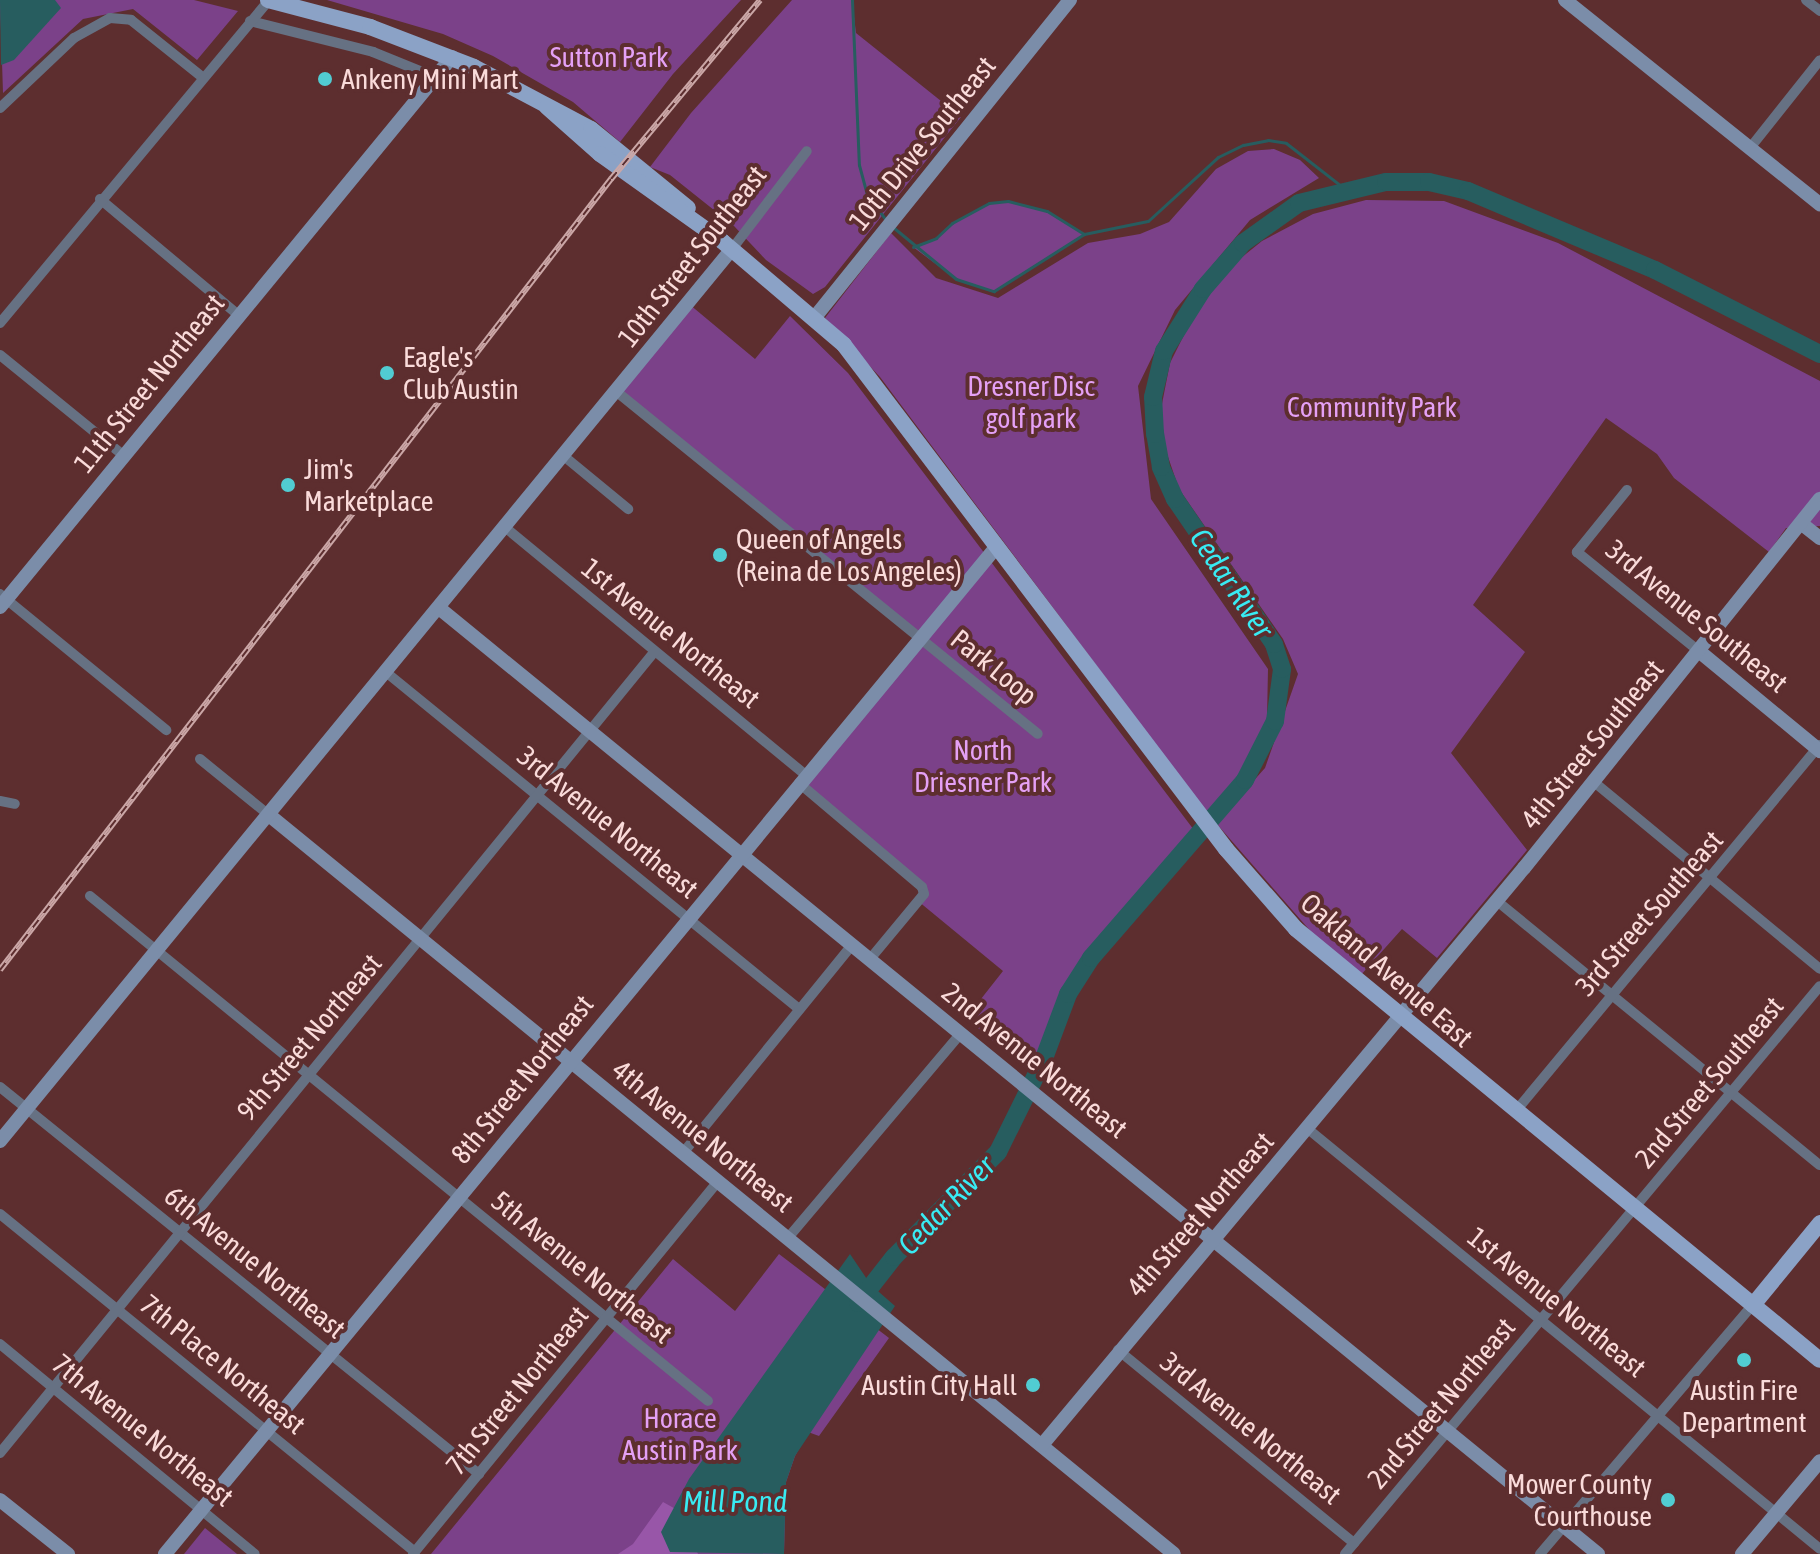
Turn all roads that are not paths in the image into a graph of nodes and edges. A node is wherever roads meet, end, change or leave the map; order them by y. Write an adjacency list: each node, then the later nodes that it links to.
1 (269, 0): 6 (street); 7 (main road, Oakland Avenue East)
2 (1070, 0): 18 (street, 10th Drive Southeast)
3 (1565, 0): 12 (street)
4 (1806, 0): 5 (street)
5 (1820, 11)
6 (250, 21): 9 (street); 10 (street)
7 (452, 57): 10 (street, 11th Street Northeast); 16 (main road, Oakland Avenue East)
8 (1820, 60): 12 (street)
9 (201, 76): 11 (street); 14 (street)
10 (435, 77): 17 (street, 11th Street Northeast)
11 (0, 108)
12 (1750, 148): 15 (street)
13 (807, 151): 16 (street, 10th Street Southeast)
14 (100, 199): 17 (street); 19 (street)
15 (1820, 204)
16 (732, 249): 18 (main road, Oakland Avenue East); 21 (street, 10th Street Southeast)
17 (238, 315): 22 (street, 11th Street Northeast)
18 (815, 317): 30 (main road, Oakland Avenue East)
19 (0, 323)
20 (0, 355): 22 (street)
21 (617, 392): 23 (street, 10th Street Southeast); 33 (street)
22 (123, 455): 31 (street, 11th Street Northeast)
23 (565, 457): 26 (street); 28 (street, 10th Street Southeast)
24 (1627, 490): 35 (street, 3rd Avenue Southeast)
25 (1820, 499): 27 (street, 4th Street Southeast)
26 (628, 509)
27 (1802, 524): 29 (street); 35 (street, 4th Street Southeast)
28 (506, 528): 32 (street, 10th Street Southeast); 34 (street, 1st Avenue Northeast)
29 (1820, 538)
30 (997, 546): 33 (street, 8th Street Northeast); 61 (main road, Oakland Avenue East)
31 (2, 600): 37 (street)
32 (439, 608): 36 (street, 10th Street Southeast); 38 (street, 2nd Avenue Northeast)
33 (920, 637): 39 (street, Park Loop); 42 (street, 8th Street Northeast)
34 (655, 651): 38 (street, 9th Street Northeast); 42 (street, 1st Avenue Northeast)
35 (1700, 652): 40 (street, 3rd Avenue Southeast); 43 (street, 4th Street Southeast)
36 (387, 673): 44 (street, 3rd Avenue Northeast); 47 (street, 10th Street Southeast)
37 (166, 730)
38 (590, 731): 44 (street, 9th Street Northeast); 48 (street, 2nd Avenue Northeast)
39 (1038, 734)
40 (1819, 748): 49 (street, 3rd Street Southeast)
41 (200, 759): 47 (street, 4th Avenue Northeast)
42 (803, 779): 48 (street, 8th Street Northeast); 56 (street, 1st Avenue Northeast)
43 (1594, 782): 49 (street); 51 (street, 4th Street Southeast)
44 (537, 796): 52 (street, 3rd Avenue Northeast); 53 (street, 9th Street Northeast)
45 (0, 801): 46 (street)
46 (15, 804)
47 (269, 815): 53 (street, 4th Avenue Northeast); 55 (street, 10th Street Southeast)
48 (742, 855): 52 (street, 8th Street Northeast); 54 (street, 2nd Avenue Northeast)
49 (1711, 879): 57 (street); 59 (street, 3rd Street Southeast)
50 (90, 896): 55 (street, 5th Avenue Northeast)
51 (1497, 901): 59 (street); 61 (street, 4th Street Southeast)
52 (689, 918): 60 (street, 3rd Avenue Northeast); 63 (street, 8th Street Northeast)
53 (421, 939): 63 (street, 4th Avenue Northeast); 64 (street, 9th Street Northeast)
54 (852, 945): 56 (street, 2nd Avenue Northeast); 60 (street)
55 (157, 950): 64 (street, 5th Avenue Northeast); 67 (street, 10th Street Southeast)
56 (870, 959): 62 (street, 2nd Avenue Northeast)
57 (1820, 969)
58 (1820, 986): 66 (street, 2nd Street Southeast)
59 (1612, 996): 66 (street); 68 (street, 3rd Street Southeast)
60 (799, 1009): 71 (street)
61 (1400, 1018): 68 (main road, Oakland Avenue East); 69 (street, 4th Street Northeast)
62 (961, 1033): 79 (street); 80 (street, 2nd Avenue Northeast)
63 (570, 1061): 71 (street, 4th Avenue Northeast); 74 (street, 8th Street Northeast)
64 (308, 1075): 74 (street, 5th Avenue Northeast); 78 (street, 9th Street Northeast)
65 (0, 1087): 67 (street, 6th Avenue Northeast)
66 (1731, 1093): 72 (street); 75 (street, 2nd Street Southeast)
67 (28, 1109): 70 (street, 10th Street Southeast); 78 (street, 6th Avenue Northeast)
68 (1515, 1112): 75 (main road, Oakland Avenue East)
69 (1308, 1129): 80 (street, 4th Street Northeast); 84 (street, 1st Avenue Northeast)
70 (0, 1141)
71 (683, 1153): 73 (street, 4th Avenue Northeast)
72 (1820, 1165)
73 (718, 1182): 79 (street, 4th Avenue Northeast); 83 (street, 7th Street Northeast)
74 (459, 1197): 83 (street, 5th Avenue Northeast); 87 (street, 8th Street Northeast)
75 (1635, 1209): 81 (main road, Oakland Avenue East); 84 (street, 2nd Street Northeast)
76 (0, 1214): 82 (street, 7th Place Northeast)
77 (1820, 1223): 81 (main road)
78 (179, 1231): 82 (street, 9th Street Northeast); 87 (street, 6th Avenue Northeast)
79 (787, 1239): 94 (street, 4th Avenue Northeast)
80 (1214, 1241): 86 (street, 4th Street Northeast); 93 (street, 2nd Avenue Northeast)
81 (1753, 1305): 88 (main road, Oakland Avenue East); 91 (street)
82 (117, 1308): 89 (street, 9th Street Northeast); 92 (street, 7th Place Northeast)
83 (607, 1318): 90 (street, 5th Avenue Northeast); 97 (street, 7th Street Northeast)
84 (1541, 1321): 91 (street, 1st Avenue Northeast); 93 (street, 2nd Street Northeast)
85 (0, 1344): 89 (street, 7th Avenue Northeast)
86 (1118, 1350): 94 (street, 4th Street Northeast); 102 (street, 3rd Avenue Northeast)
87 (329, 1353): 92 (street, 8th Street Northeast); 97 (street, 6th Avenue Northeast)
88 (1820, 1360)
89 (53, 1388): 95 (street, 9th Street Northeast); 99 (street, 7th Avenue Northeast)
90 (708, 1401)
91 (1658, 1416): 100 (street, 1st Avenue Northeast); 101 (street)
92 (266, 1431): 99 (street, 8th Street Northeast); 104 (street, 7th Place Northeast)
93 (1448, 1431): 101 (street, 2nd Avenue Northeast); 102 (street, 2nd Street Northeast)
94 (1042, 1445): 108 (street, 4th Avenue Northeast)
95 (0, 1453)
96 (1820, 1461): 100 (street)
97 (479, 1474): 104 (street, 7th Street Northeast)
98 (0, 1500): 105 (street)
99 (201, 1510): 106 (street, 8th Street Northeast); 107 (street, 7th Avenue Northeast)
100 (1776, 1513): 103 (street, 1st Avenue Northeast); 112 (street)
101 (1565, 1527): 110 (street); 111 (street, 2nd Avenue Northeast)
102 (1354, 1543): 109 (street, 2nd Street Northeast)
103 (1820, 1549)
104 (414, 1553)
105 (68, 1554)
106 (165, 1554)
107 (255, 1554)
108 (1174, 1554)
109 (1345, 1554)
110 (1540, 1554)
111 (1598, 1554)
112 (1742, 1554)

